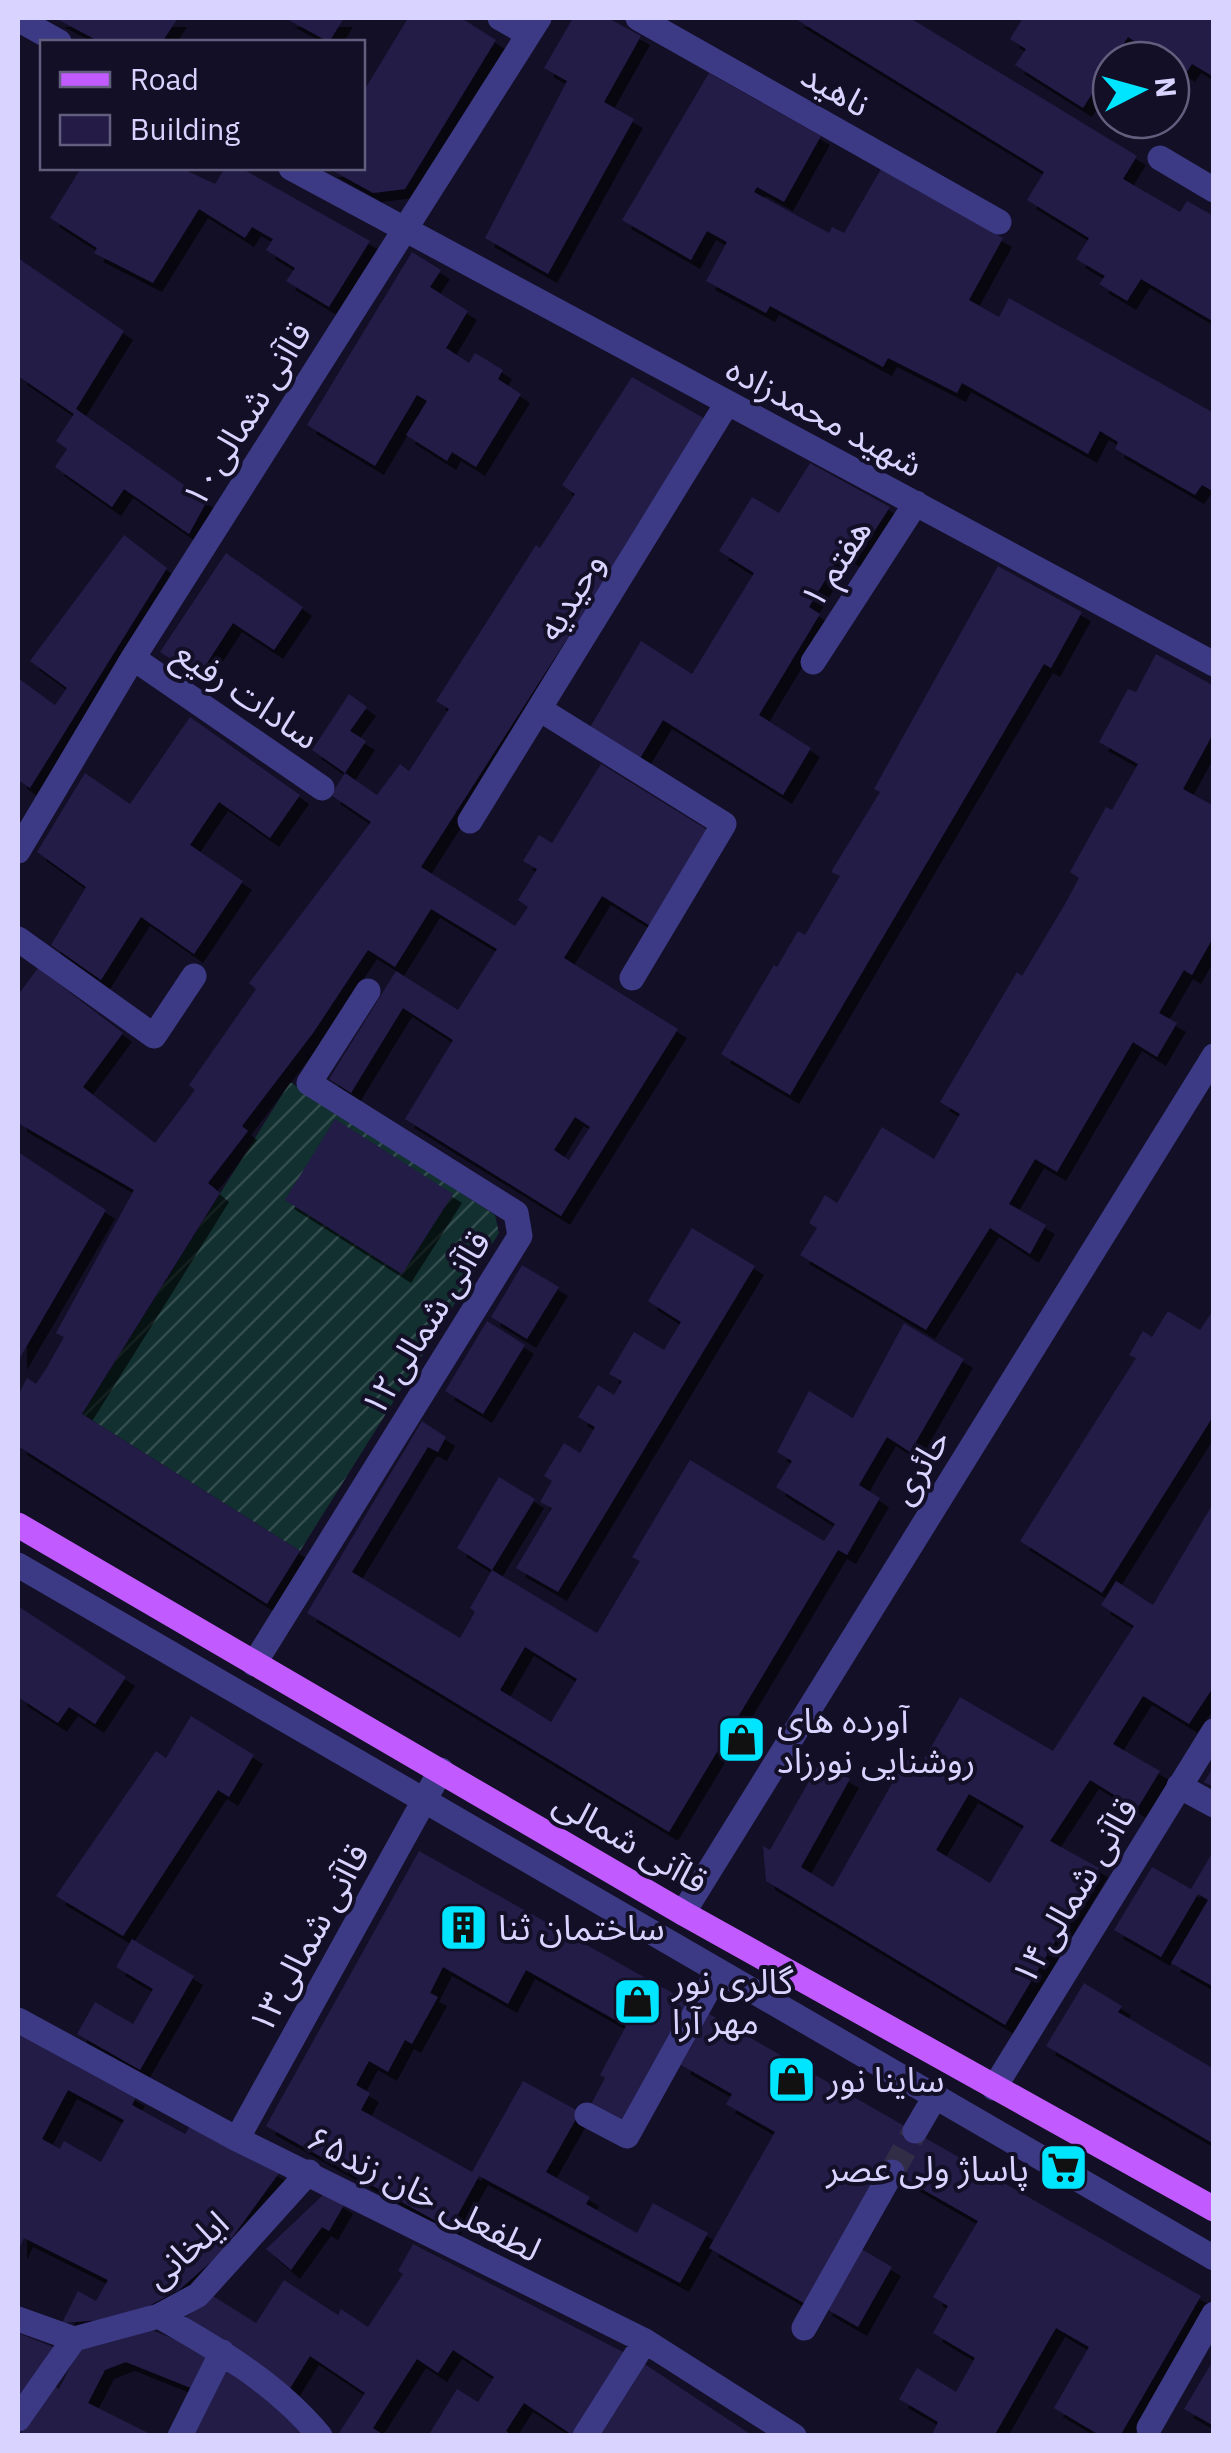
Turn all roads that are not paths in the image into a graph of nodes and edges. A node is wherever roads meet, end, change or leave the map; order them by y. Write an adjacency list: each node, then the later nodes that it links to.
1 (500, 18): 4 (street)
2 (638, 18): 9 (street, ناهید)
3 (18, 19): 5 (street)
4 (533, 26): 10 (street, قاآنی شمالی۱۰)
5 (55, 40)
6 (1160, 158): 8 (street)
7 (296, 170): 10 (street, شهید محمدزاده)
8 (1214, 190)
9 (999, 222)
10 (406, 227): 11 (street, شهید محمدزاده); 13 (street, قاآنی شمالی۱۰)
11 (726, 405): 12 (street, شهید محمدزاده); 16 (street, وحیدیه)
12 (916, 504): 14 (street, هفتم ۱); 15 (street, شهید محمدزاده)
13 (133, 658): 17 (street, سادات رفیع); 19 (street, قاآنی شمالی۱۰)
14 (813, 662)
15 (1214, 664)
16 (541, 710): 18 (street, وحیدیه); 22 (street)
17 (322, 788)
18 (470, 821)
19 (18, 851)
20 (18, 940): 21 (street)
21 (194, 976)
22 (632, 978)
23 (368, 992): 27 (street, قاآنی شمالی۱۲)
24 (1214, 1056): 33 (street, حائری)
25 (18, 1524): 27 (main road, قاآنی شمالی)
26 (18, 1565): 31 (street)
27 (254, 1664): 29 (main road, قاآنی شمالی)
28 (1214, 1731): 30 (street, قاآنی شمالی۱۴)
29 (442, 1770): 31 (street, قاآنی شمالی۱۳); 33 (main road, قاآنی شمالی)
30 (1179, 1786): 32 (street); 36 (street, قاآنی شمالی۱۴)
31 (423, 1804): 34 (street); 40 (street, قاآنی شمالی۱۳)
32 (1214, 1805)
33 (684, 1913): 36 (main road, قاآنی شمالی)
34 (718, 1972): 37 (street); 38 (street)
35 (18, 2020): 40 (street, لطفعلی خان زند۶۵)
36 (994, 2088): 43 (main road, قاآنی شمالی)
37 (936, 2095): 39 (street); 44 (street)
38 (588, 2115)
39 (915, 2131)
40 (236, 2139): 41 (street, لطفعلی خان زند۶۵)
41 (309, 2172): 46 (street, ایلخانی); 50 (street, لطفعلی خان زند۶۵)
42 (892, 2172): 48 (street)
43 (1214, 2208)
44 (1214, 2258)
45 (1214, 2314): 53 (street)
46 (159, 2316): 49 (street); 51 (street, ایلخانی)
47 (18, 2319): 49 (street)
48 (804, 2328)
49 (74, 2339): 52 (street)
50 (645, 2341): 56 (street); 57 (street, لطفعلی خان زند۶۵)
51 (222, 2352): 54 (street); 55 (street, ایلخانی)
52 (18, 2419)
53 (1149, 2428)
54 (180, 2436)
55 (320, 2436)
56 (584, 2436)
57 (794, 2436)

